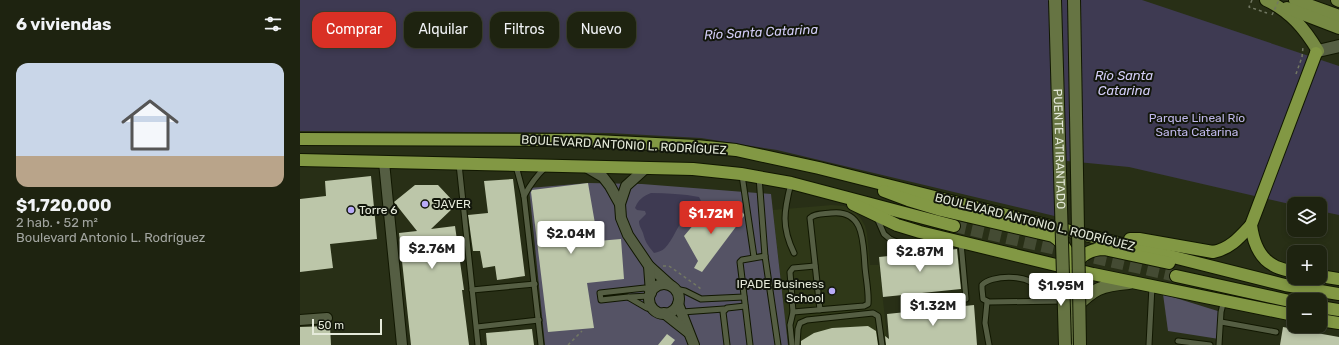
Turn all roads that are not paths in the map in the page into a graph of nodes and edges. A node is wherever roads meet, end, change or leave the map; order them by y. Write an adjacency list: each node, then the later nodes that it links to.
1 (1056, 0): 89 (main road, PUENTE ATIRANTADO, bridge)
2 (1074, 0): 91 (main road, PUENTE ATIRANTADO, bridge)
3 (1295, 0): 6 (main road)
4 (1311, 0): 6 (main road)
5 (1273, 4): 8 (main road); 10 (main road)
6 (1321, 9): 7 (main road)
7 (1339, 16)
8 (1339, 28)
9 (1339, 46): 10 (street)
10 (1317, 52): 27 (highway)
11 (300, 139): 21 (highway, BOULEVARD ANTONIO L. RODRÍGUEZ)
12 (300, 160): 13 (highway, BOULEVARD ANTONIO L. RODRÍGUEZ)
13 (384, 162): 14 (highway, BOULEVARD ANTONIO L. RODRÍGUEZ); 78 (street)
14 (459, 164): 15 (highway, BOULEVARD ANTONIO L. RODRÍGUEZ); 48 (lane)
15 (516, 166): 16 (highway, BOULEVARD ANTONIO L. RODRÍGUEZ); 24 (lane)
16 (546, 166): 17 (highway, BOULEVARD ANTONIO L. RODRÍGUEZ); 24 (lane)
17 (586, 167): 18 (highway, BOULEVARD ANTONIO L. RODRÍGUEZ); 25 (street)
18 (647, 167): 19 (highway, BOULEVARD ANTONIO L. RODRÍGUEZ); 25 (street)
19 (741, 174): 20 (highway, BOULEVARD ANTONIO L. RODRÍGUEZ); 34 (lane)
20 (759, 177): 22 (highway, BOULEVARD ANTONIO L. RODRÍGUEZ); 33 (lane)
21 (872, 181): 29 (highway); 30 (highway, BOULEVARD ANTONIO L. RODRÍGUEZ)
22 (791, 183): 23 (highway, BOULEVARD ANTONIO L. RODRÍGUEZ); 32 (lane)
23 (830, 192): 26 (highway); 28 (highway, BOULEVARD ANTONIO L. RODRÍGUEZ)
24 (524, 196): 45 (lane)
25 (620, 204): 36 (street)
26 (876, 216): 31 (highway); 31 (lane)
27 (1252, 224): 30 (highway); 39 (highway)
28 (954, 226)
29 (1058, 239): 35 (highway); 38 (highway)
30 (1111, 240): 40 (highway, BOULEVARD ANTONIO L. RODRÍGUEZ)
31 (959, 241): 35 (highway); 53 (lane)
32 (794, 253)
33 (765, 256): 34 (lane); 84 (lane)
34 (754, 257): 51 (lane)
35 (1046, 263): 38 (highway)
36 (649, 266): 47 (street); 49 (street)
37 (815, 266): 63 (lane); 63 (lane); 66 (lane)
38 (1072, 269): 40 (highway); 44 (highway); 58 (main road)
39 (1287, 270)
40 (1244, 274): 50 (highway, BOULEVARD ANTONIO L. RODRÍGUEZ)
41 (1176, 276): 56 (highway)
42 (1327, 277): 43 (highway)
43 (1339, 279)
44 (1136, 282): 46 (highway); 58 (main road)
45 (534, 284): 48 (lane); 70 (lane)
46 (1152, 285): 54 (highway); 92 (lane)
47 (672, 287): 49 (street); 51 (lane); 60 (street)
48 (472, 290): 74 (lane)
49 (650, 294): 52 (lane); 52 (lane); 65 (street)
50 (1339, 294)
51 (744, 297): 59 (lane)
52 (628, 298): 65 (lane)
53 (966, 299)
54 (1224, 300): 67 (highway); 72 (lane)
55 (1038, 301): 57 (lane); 57 (lane); 58 (lane)
56 (1287, 301)
57 (986, 302): 88 (lane)
58 (1073, 305): 90 (main road)
59 (745, 306): 62 (lane); 83 (lane)
60 (680, 308): 62 (lane); 65 (street); 75 (street)
61 (1327, 308): 64 (highway)
62 (724, 309): 82 (lane)
63 (820, 310): 66 (lane)
64 (1339, 310)
65 (663, 312): 75 (street)
66 (793, 312): 85 (lane)
67 (1287, 314)
68 (327, 318): 69 (street)
69 (300, 320)
70 (538, 320): 74 (lane); 80 (lane)
71 (1327, 321): 73 (highway)
72 (1221, 322): 76 (lane); 94 (lane)
73 (1339, 323)
74 (477, 327): 79 (lane)
75 (688, 332): 81 (street)
76 (1276, 332)
77 (1178, 341): 93 (lane)
78 (402, 345)
79 (478, 345)
80 (541, 345)
81 (694, 345)
82 (727, 345)
83 (750, 345)
84 (778, 345)
85 (792, 345)
86 (797, 345): 87 (lane)
87 (882, 345)
88 (989, 345)
89 (1066, 345)
90 (1074, 345)
91 (1080, 345)
92 (1149, 345)
93 (1210, 345)
94 (1219, 345)

